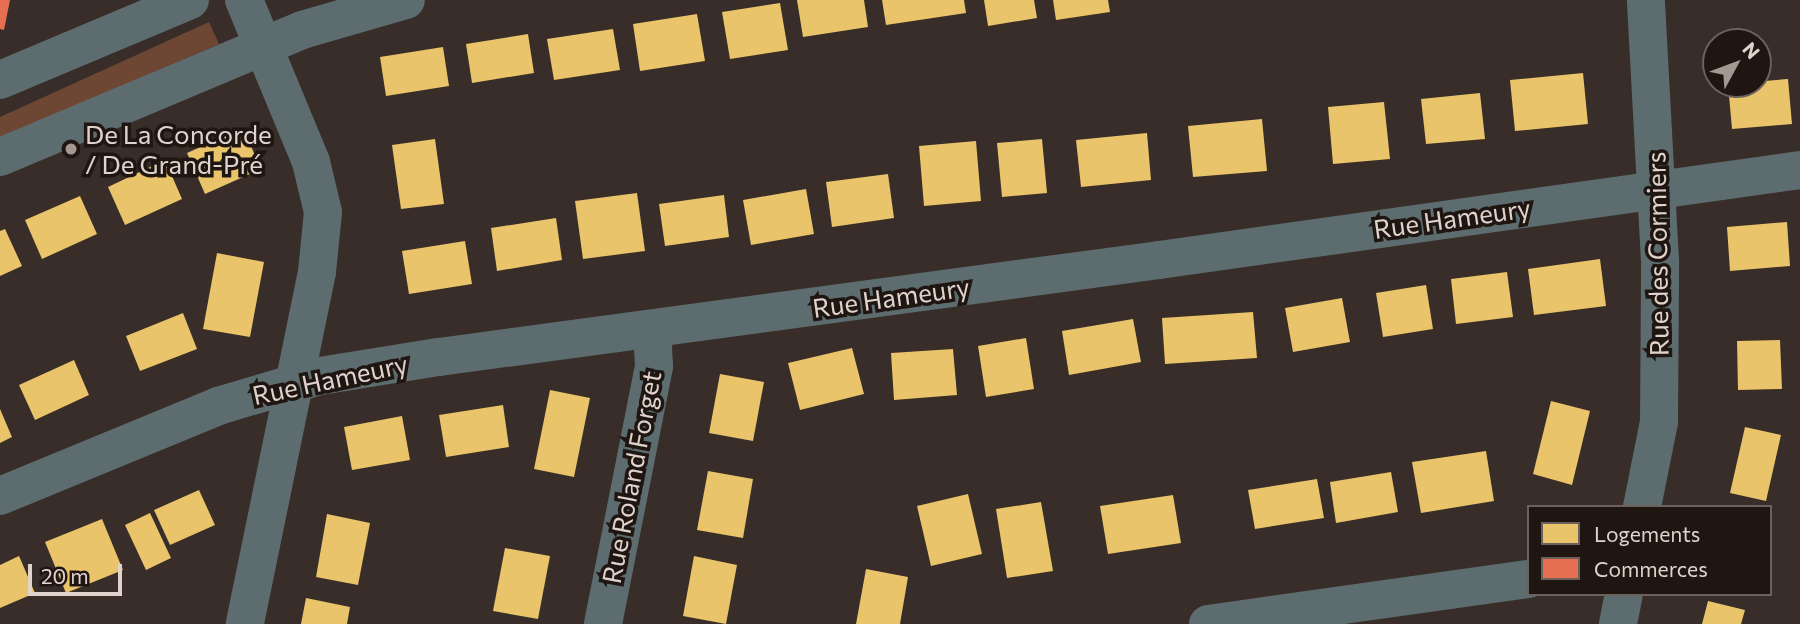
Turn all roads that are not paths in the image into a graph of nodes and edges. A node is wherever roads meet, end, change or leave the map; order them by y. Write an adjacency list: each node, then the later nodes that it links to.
1 (190, 0): 6 (street)
2 (244, 0): 5 (street)
3 (406, 0): 5 (street)
4 (1646, 0): 9 (street, Rue des Cormiers)
5 (263, 46): 7 (street); 11 (street)
6 (0, 80)
7 (0, 156)
8 (1800, 170): 9 (street, Rue Hameury)
9 (1657, 189): 10 (street, Rue Hameury); 13 (street, Rue des Cormiers)
10 (652, 329): 11 (street, Rue Hameury); 17 (street, Rue Roland Forget)
11 (294, 382): 12 (street, Rue Hameury); 16 (street)
12 (0, 495)
13 (1642, 505)
14 (1527, 579): 18 (street)
15 (1624, 596): 19 (street)
16 (245, 624)
17 (603, 624)
18 (1208, 624)
19 (1618, 624)

